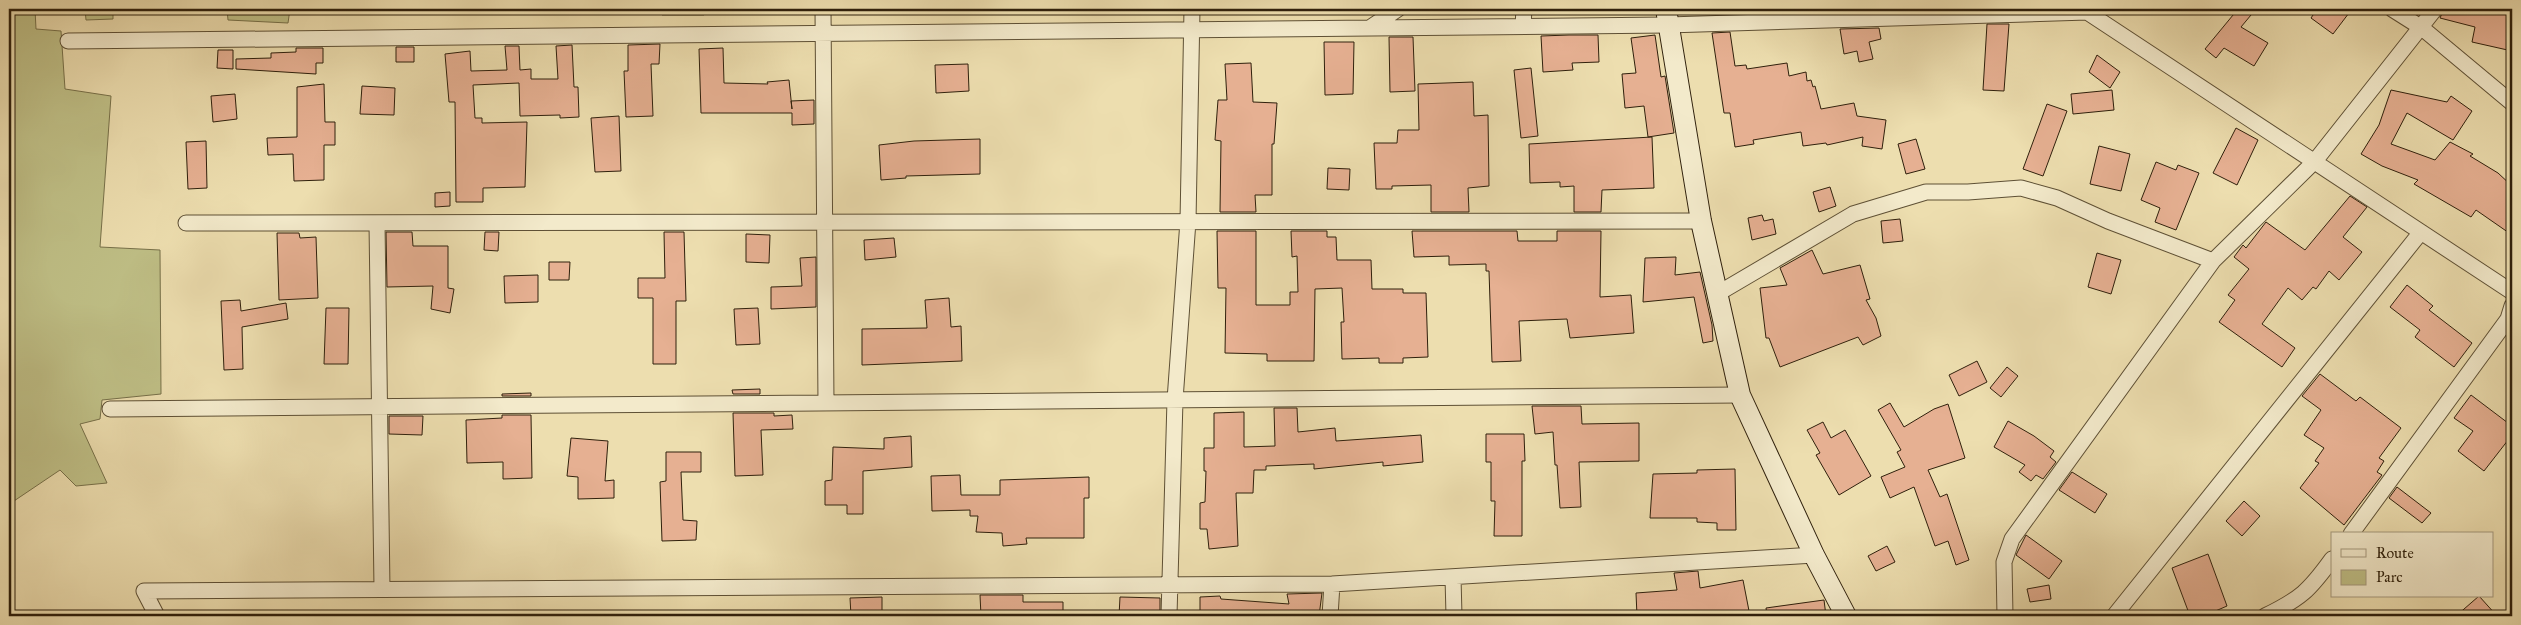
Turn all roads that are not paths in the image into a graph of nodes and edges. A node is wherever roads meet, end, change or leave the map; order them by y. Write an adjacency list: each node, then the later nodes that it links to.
1 (823, 9): 13 (street)
2 (1192, 9): 12 (street)
3 (1398, 9): 10 (street)
4 (1524, 9): 9 (street)
5 (2392, 9): 11 (street)
6 (2435, 9): 11 (street)
7 (2086, 11): 8 (street); 16 (street)
8 (1667, 17): 9 (street); 18 (street)
9 (1523, 26): 10 (street)
10 (1370, 28): 12 (street)
11 (2422, 28): 15 (street); 16 (street)
12 (1190, 29): 13 (street); 17 (street)
13 (823, 33): 14 (street); 19 (street)
14 (68, 41)
15 (2512, 104)
16 (2315, 161): 22 (street); 23 (street)
17 (1188, 221): 18 (street); 19 (street); 28 (street)
18 (1701, 221): 25 (street)
19 (824, 222): 21 (street); 29 (street)
20 (186, 223): 21 (street)
21 (377, 223): 30 (street)
22 (2421, 232): 24 (street); 45 (street)
23 (2213, 261): 25 (street); 44 (street)
24 (2512, 292)
25 (1717, 294): 27 (street)
26 (2512, 306): 32 (street)
27 (1740, 396): 28 (street); 33 (street)
28 (1175, 400): 29 (street); 37 (street)
29 (826, 403): 30 (street)
30 (381, 407): 31 (street); 38 (street)
31 (110, 409)
32 (2352, 532)
33 (1814, 555): 35 (street); 43 (street)
34 (2331, 560): 46 (street)
35 (1453, 577): 36 (street); 42 (street)
36 (1332, 584): 37 (street); 41 (street)
37 (1171, 585): 38 (street); 40 (street)
38 (382, 590): 39 (street)
39 (157, 616)
40 (1169, 616)
41 (1330, 616)
42 (1454, 616)
43 (1846, 616)
44 (2005, 616)
45 (2114, 616)
46 (2265, 616)

